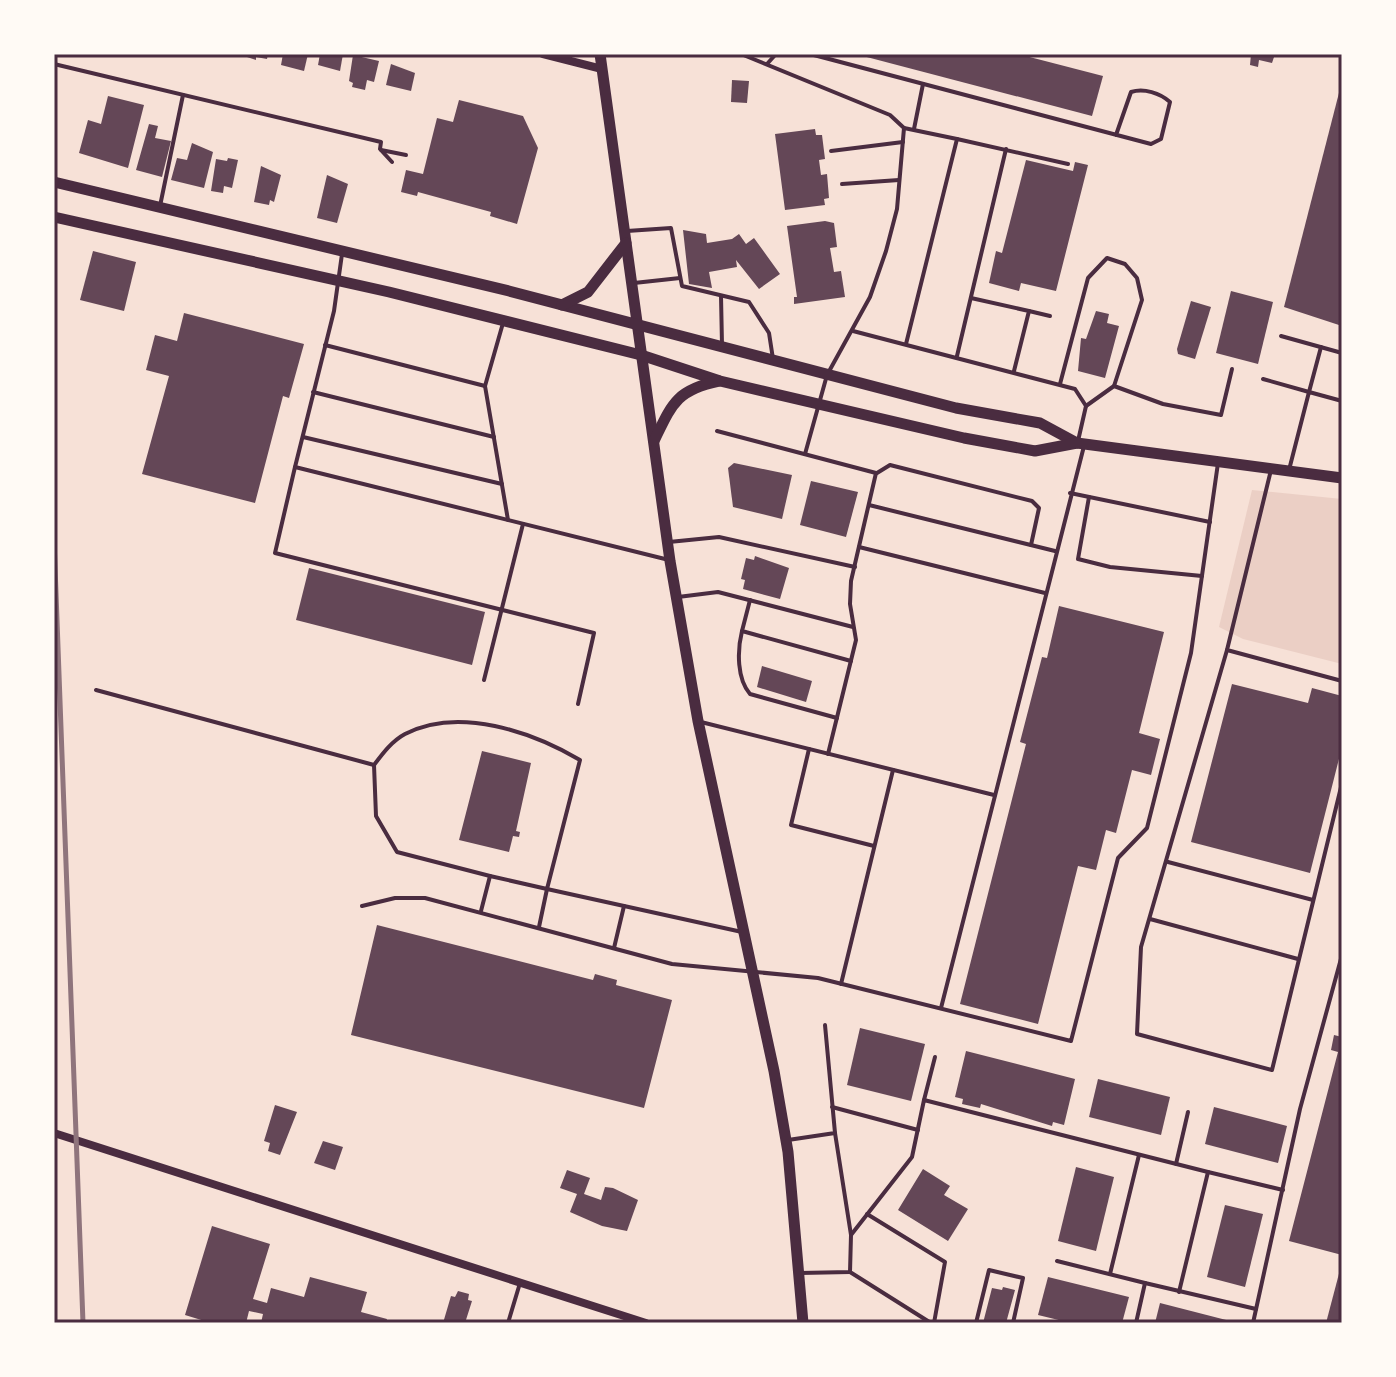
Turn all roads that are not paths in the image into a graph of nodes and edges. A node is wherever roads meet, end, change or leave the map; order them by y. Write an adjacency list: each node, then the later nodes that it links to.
1 (543, 54): 8 (street)
2 (600, 54): 8 (main road)
3 (741, 54): 7 (lane)
4 (776, 54): 7 (lane)
5 (810, 54): 9 (lane)
6 (54, 64): 10 (lane)
7 (767, 64): 11 (lane)
8 (602, 69): 27 (main road)
9 (923, 84): 12 (lane); 13 (lane)
10 (183, 95): 16 (lane); 25 (lane)
11 (904, 128): 12 (lane); 15 (lane)
12 (914, 130): 14 (lane)
13 (1116, 135): 13 (lane)
14 (957, 139): 17 (lane); 41 (lane)
15 (903, 142): 18 (lane); 22 (lane)
16 (380, 149): 19 (lane); 20 (lane)
17 (1006, 149): 21 (lane); 33 (lane)
18 (831, 151)
19 (406, 155)
20 (392, 162)
21 (1068, 164)
22 (899, 180): 24 (lane); 39 (lane)
23 (54, 182): 25 (main road)
24 (842, 184)
25 (159, 209): 28 (main road)
26 (54, 217): 30 (main road)
27 (625, 237): 29 (lane); 31 (main road); 34 (main road)
28 (342, 252): 30 (lane); 34 (main road)
29 (680, 278): 31 (lane); 32 (lane)
30 (337, 281): 37 (main road); 42 (lane)
31 (631, 283): 38 (main road)
32 (721, 296): 44 (lane); 48 (lane)
33 (971, 298): 35 (lane); 47 (lane)
34 (562, 305): 38 (main road)
35 (1029, 311): 36 (lane); 50 (lane)
36 (1050, 316)
37 (503, 320): 46 (main road); 55 (lane)
38 (637, 325): 44 (main road); 46 (main road)
39 (853, 331): 41 (lane); 51 (lane)
40 (1281, 336): 43 (lane)
41 (906, 344): 47 (lane)
42 (325, 345): 55 (lane); 57 (lane)
43 (1321, 347): 45 (lane); 58 (lane)
44 (722, 348): 48 (main road)
45 (1342, 353)
46 (641, 355): 53 (main road); 65 (main road)
47 (957, 356): 50 (lane)
48 (773, 361): 51 (main road)
49 (1232, 369): 56 (lane)
50 (1014, 371): 54 (lane)
51 (827, 375): 60 (lane); 66 (main road)
52 (1263, 379): 58 (lane)
53 (720, 381): 60 (main road); 65 (main road)
54 (1060, 384): 56 (lane); 61 (lane)
55 (485, 386): 64 (lane)
56 (1114, 386): 61 (lane)
57 (313, 392): 63 (lane); 64 (lane)
58 (1309, 392): 59 (lane); 71 (lane)
59 (1342, 401)
60 (819, 406): 66 (main road); 67 (lane)
61 (1086, 406): 66 (lane)
62 (717, 431): 67 (lane)
63 (303, 437): 69 (lane); 74 (lane)
64 (494, 437): 74 (lane)
65 (654, 442): 81 (main road)
66 (1081, 444): 68 (main road); 75 (lane)
67 (805, 454): 72 (lane)
68 (1218, 463): 70 (main road); 79 (lane)
69 (295, 467): 78 (lane); 91 (lane)
70 (1271, 470): 71 (main road); 94 (lane)
71 (1289, 472): 73 (main road)
72 (876, 473): 77 (lane); 82 (lane)
73 (1342, 478)
74 (502, 484): 78 (lane)
75 (1070, 493): 76 (lane); 84 (lane)
76 (1089, 497): 79 (lane); 87 (lane)
77 (869, 505): 82 (lane); 83 (lane)
78 (508, 520): 80 (lane)
79 (1210, 522): 87 (lane)
80 (523, 524): 85 (lane); 91 (lane)
81 (667, 542): 85 (main road); 86 (lane)
82 (1031, 545): 84 (lane)
83 (859, 547): 86 (lane); 88 (lane)
84 (1055, 551): 88 (lane)
85 (670, 561): 89 (main road)
86 (855, 567): 92 (lane)
87 (1202, 576): 124 (lane)
88 (1045, 593): 107 (lane)
89 (676, 597): 90 (lane); 101 (main road)
90 (750, 600): 92 (lane); 93 (lane)
91 (501, 609): 96 (lane); 99 (lane)
92 (854, 627): 95 (lane)
93 (742, 631): 95 (lane); 100 (lane)
94 (1227, 650): 97 (lane); 109 (lane)
95 (851, 661): 100 (lane)
96 (484, 680)
97 (1342, 681)
98 (96, 690): 104 (lane)
99 (578, 704)
100 (837, 718): 103 (lane)
101 (698, 721): 102 (lane); 118 (main road)
102 (809, 749): 103 (lane); 108 (lane)
103 (828, 754): 105 (lane)
104 (374, 765): 110 (lane); 111 (lane)
105 (893, 770): 107 (lane); 108 (lane)
106 (1342, 783): 112 (lane)
107 (994, 795): 124 (lane)
108 (874, 846): 123 (lane)
109 (1168, 862): 112 (lane); 116 (lane)
110 (490, 876): 111 (lane); 115 (lane)
111 (547, 889): 114 (lane); 117 (lane)
112 (1313, 900): 121 (lane)
113 (362, 906): 115 (lane)
114 (624, 906): 118 (lane); 119 (lane)
115 (481, 911): 117 (lane)
116 (1150, 919): 121 (lane); 121 (lane)
117 (539, 927): 119 (lane)
118 (745, 932): 122 (main road)
119 (614, 948): 122 (lane)
120 (1342, 955): 137 (lane)
121 (1298, 959)
122 (753, 971): 123 (lane); 133 (main road)
123 (841, 984): 124 (lane)
124 (941, 1009)
125 (825, 1025): 128 (lane)
126 (935, 1057): 127 (lane)
127 (924, 1100): 130 (lane); 134 (lane)
128 (832, 1107): 130 (lane); 132 (lane)
129 (1188, 1112): 135 (lane)
130 (918, 1130): 138 (lane)
131 (54, 1133): 144 (street)
132 (835, 1133): 133 (lane); 139 (lane)
133 (786, 1140): 142 (main road)
134 (1139, 1155): 135 (lane); 143 (lane)
135 (1176, 1164): 136 (lane)
136 (1208, 1172): 137 (lane); 146 (lane)
137 (1283, 1190): 147 (lane)
138 (867, 1214): 139 (lane); 151 (lane)
139 (851, 1235): 141 (lane)
140 (1057, 1261): 143 (lane)
141 (850, 1272): 142 (lane); 151 (lane)
142 (800, 1273): 150 (main road)
143 (1110, 1274): 145 (lane)
144 (520, 1283): 148 (lane); 149 (street)
145 (1145, 1283): 146 (lane); 154 (lane)
146 (1179, 1292): 147 (lane)
147 (1256, 1309): 155 (lane)
148 (508, 1323)
149 (646, 1323)
150 (803, 1323)
151 (932, 1323)
152 (976, 1323): 153 (lane)
153 (1013, 1323)
154 (1136, 1323)
155 (1253, 1323)

